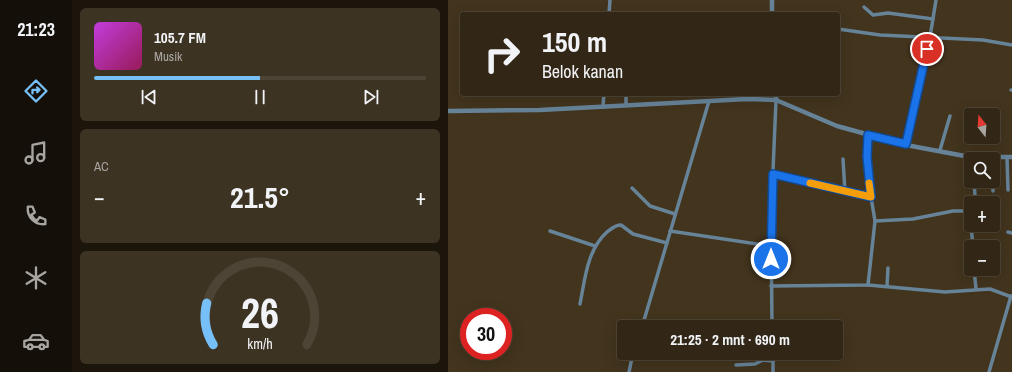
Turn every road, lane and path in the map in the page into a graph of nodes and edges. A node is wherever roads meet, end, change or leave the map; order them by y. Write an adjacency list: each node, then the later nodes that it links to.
1 (610, 0): 5 (street)
2 (772, 0): 6 (street)
3 (936, 0): 7 (street)
4 (864, 7): 7 (street)
5 (609, 12)
6 (772, 12)
7 (933, 19): 9 (street)
8 (840, 29): 9 (street)
9 (930, 37): 10 (street); 21 (street)
10 (1012, 45)
11 (604, 96): 17 (street)
12 (626, 96): 16 (street)
13 (776, 96): 14 (street)
14 (776, 100): 15 (street); 20 (street); 26 (street)
15 (709, 101): 16 (street); 32 (street)
16 (626, 104): 17 (street)
17 (603, 106): 18 (street)
18 (448, 111)
19 (950, 116): 22 (street)
20 (868, 135): 21 (street); 30 (street)
21 (906, 144): 22 (street)
22 (940, 150): 23 (street)
23 (964, 157)
24 (1009, 157): 28 (street)
25 (844, 159): 29 (street)
26 (773, 174): 29 (street); 38 (street)
27 (632, 188): 32 (street)
28 (1008, 190)
29 (845, 192): 30 (street)
30 (871, 197): 33 (street)
31 (964, 211): 33 (street)
32 (675, 214): 34 (street)
33 (875, 221): 41 (street)
34 (670, 231): 36 (street); 38 (street)
35 (550, 232): 37 (street)
36 (667, 243): 37 (street); 47 (street)
37 (595, 246): 46 (street)
38 (771, 246): 42 (street)
39 (888, 268): 43 (street)
40 (975, 276): 44 (street)
41 (868, 285): 42 (street); 43 (street)
42 (771, 286): 48 (street)
43 (886, 286): 44 (street)
44 (976, 289): 45 (street)
45 (1012, 296): 54 (street)
46 (580, 304)
47 (644, 320)
48 (772, 320)
49 (632, 360): 52 (street)
50 (773, 361): 51 (street); 53 (street)
51 (736, 365)
52 (629, 372)
53 (773, 372)
54 (988, 372)

